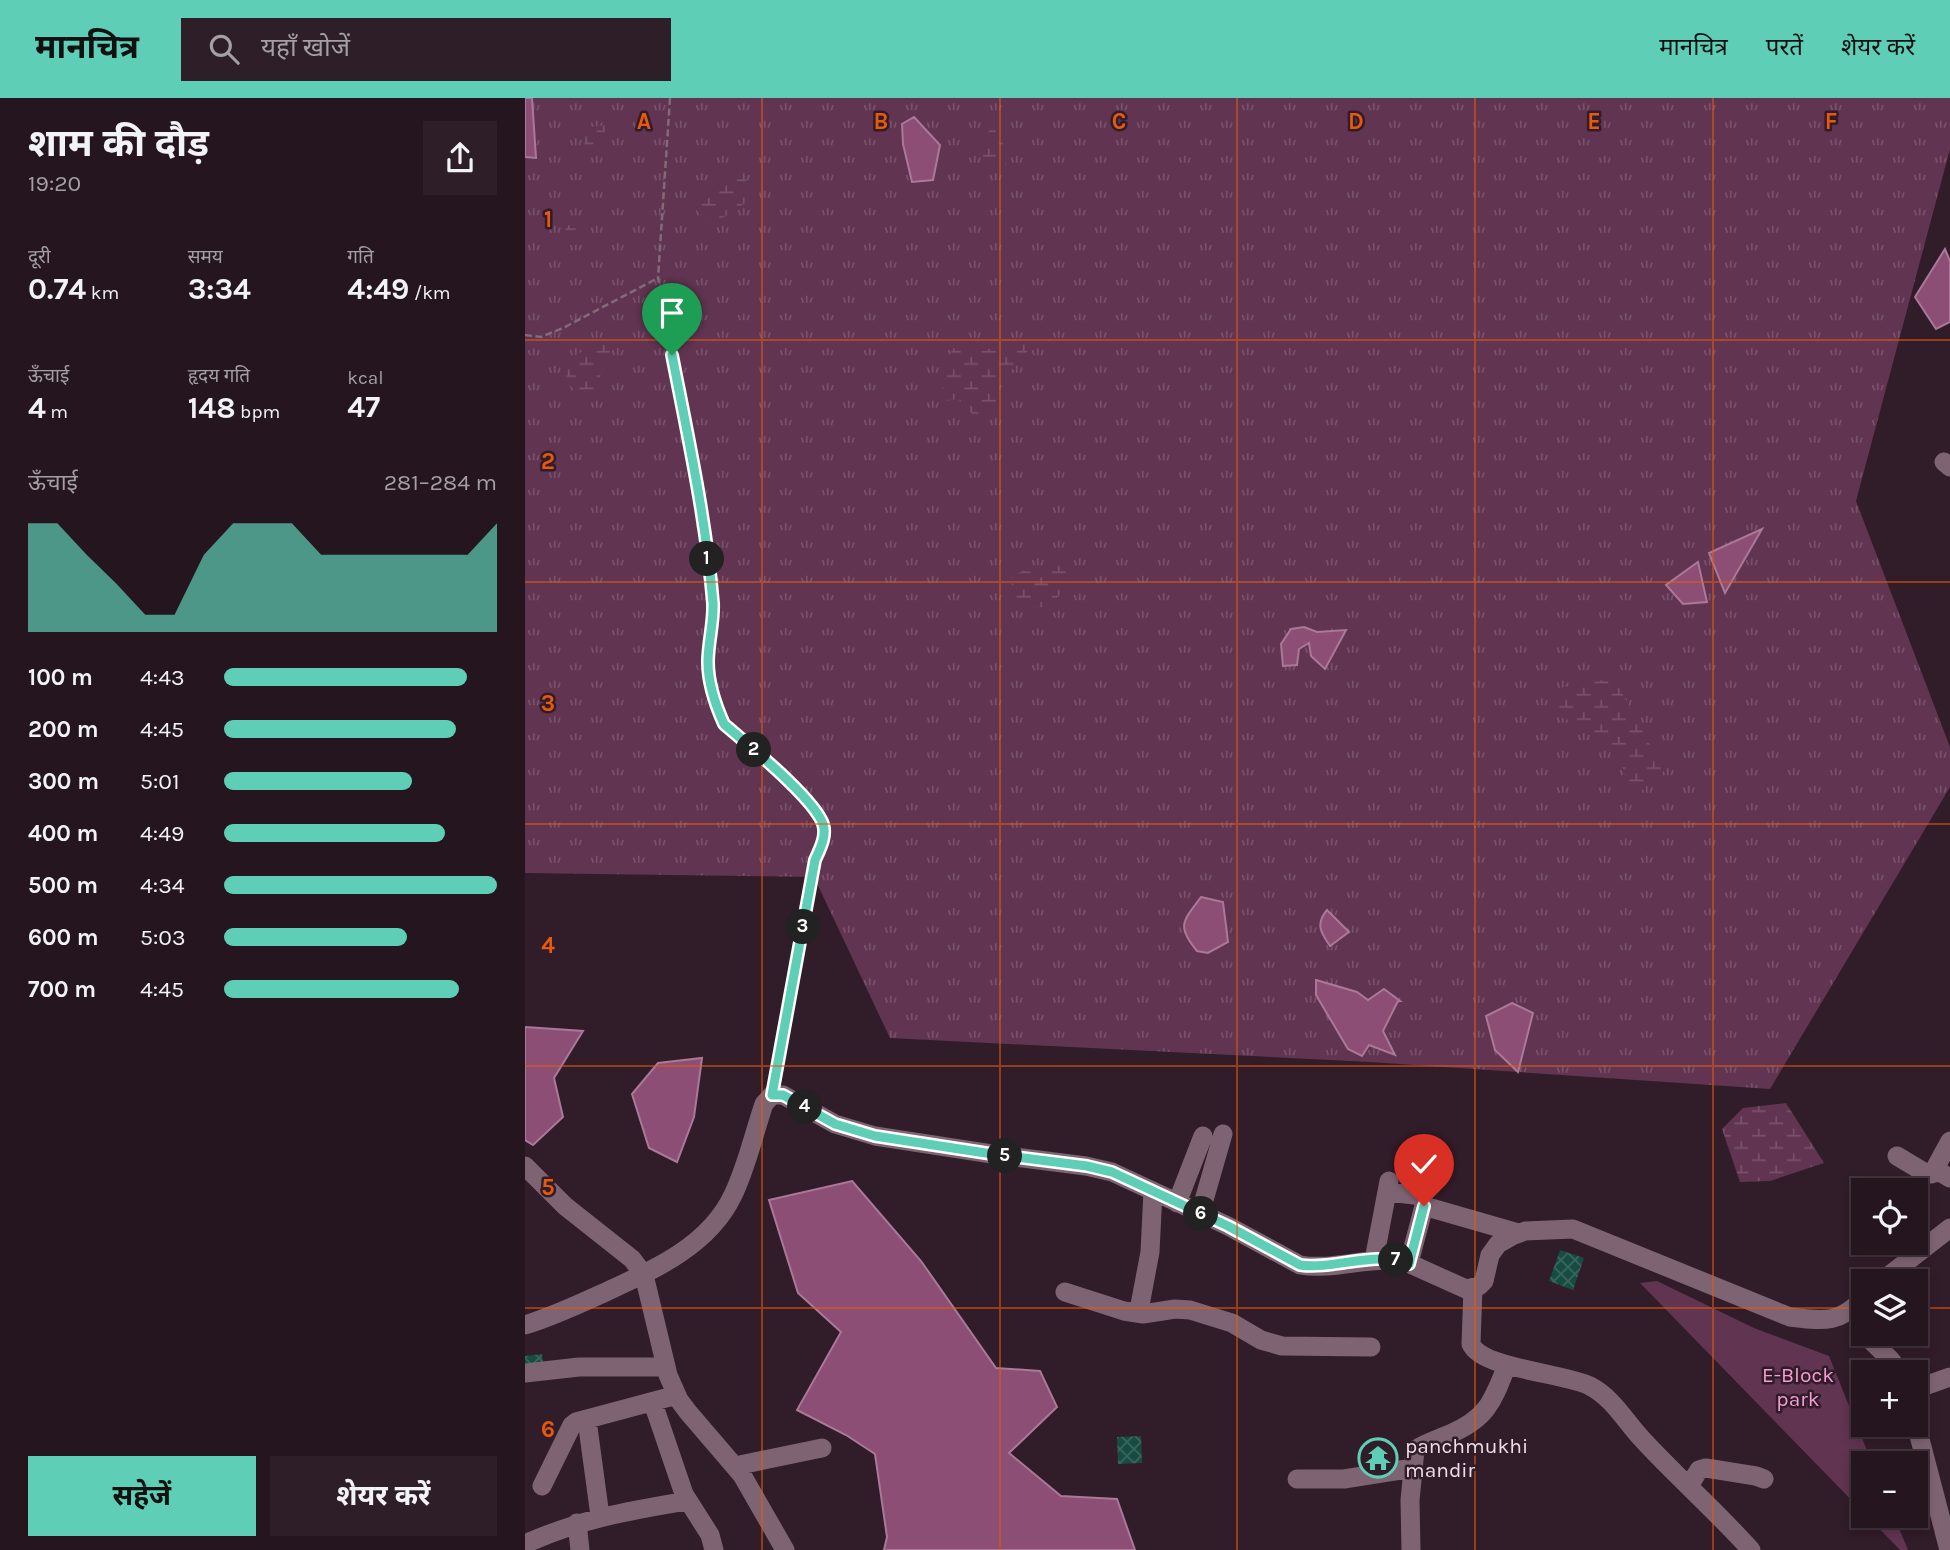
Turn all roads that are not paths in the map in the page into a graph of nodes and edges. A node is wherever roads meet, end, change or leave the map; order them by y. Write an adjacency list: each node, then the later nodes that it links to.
1 (1950, 1141): 5 (street)
2 (1897, 1156): 5 (street)
3 (1418, 1161): 7 (street)
4 (525, 1166): 15 (street)
5 (1941, 1176)
6 (1153, 1191): 8 (street); 15 (street); 19 (street)
7 (1424, 1201): 10 (street); 12 (street); 13 (street)
8 (1177, 1203): 9 (street); 9 (street)
9 (1200, 1214): 12 (street)
10 (1518, 1233): 16 (street); 20 (street)
11 (1945, 1239): 14 (street)
12 (1374, 1260): 13 (street)
13 (1409, 1264): 16 (street)
14 (1900, 1269)
15 (643, 1275): 22 (street); 27 (street)
16 (1472, 1288): 26 (street)
17 (1065, 1292): 19 (street)
18 (1851, 1310): 20 (street)
19 (1143, 1314): 24 (street)
20 (1844, 1316): 21 (street)
21 (1851, 1322)
22 (525, 1325)
23 (1877, 1346): 25 (street)
24 (1371, 1347)
25 (1891, 1360)
26 (1507, 1364): 37 (street); 41 (street)
27 (666, 1367): 28 (street); 31 (street)
28 (525, 1373)
29 (1950, 1377): 30 (street)
30 (1928, 1385)
31 (677, 1395): 32 (street); 36 (street)
32 (653, 1403): 33 (street); 43 (street)
33 (587, 1420): 40 (street); 44 (street)
34 (1921, 1437): 42 (street)
35 (822, 1448): 36 (street)
36 (735, 1466): 49 (street)
37 (1413, 1468): 38 (street); 50 (street)
38 (1297, 1479)
39 (1764, 1479): 41 (street)
40 (542, 1486)
41 (1689, 1486): 51 (street)
42 (1942, 1487): 52 (street)
43 (687, 1501): 44 (street); 48 (street)
44 (600, 1516): 45 (street)
45 (577, 1523): 46 (street); 47 (street)
46 (525, 1544)
47 (580, 1550)
48 (714, 1550)
49 (785, 1550)
50 (1411, 1550)
51 (1751, 1550)
52 (1949, 1550)

